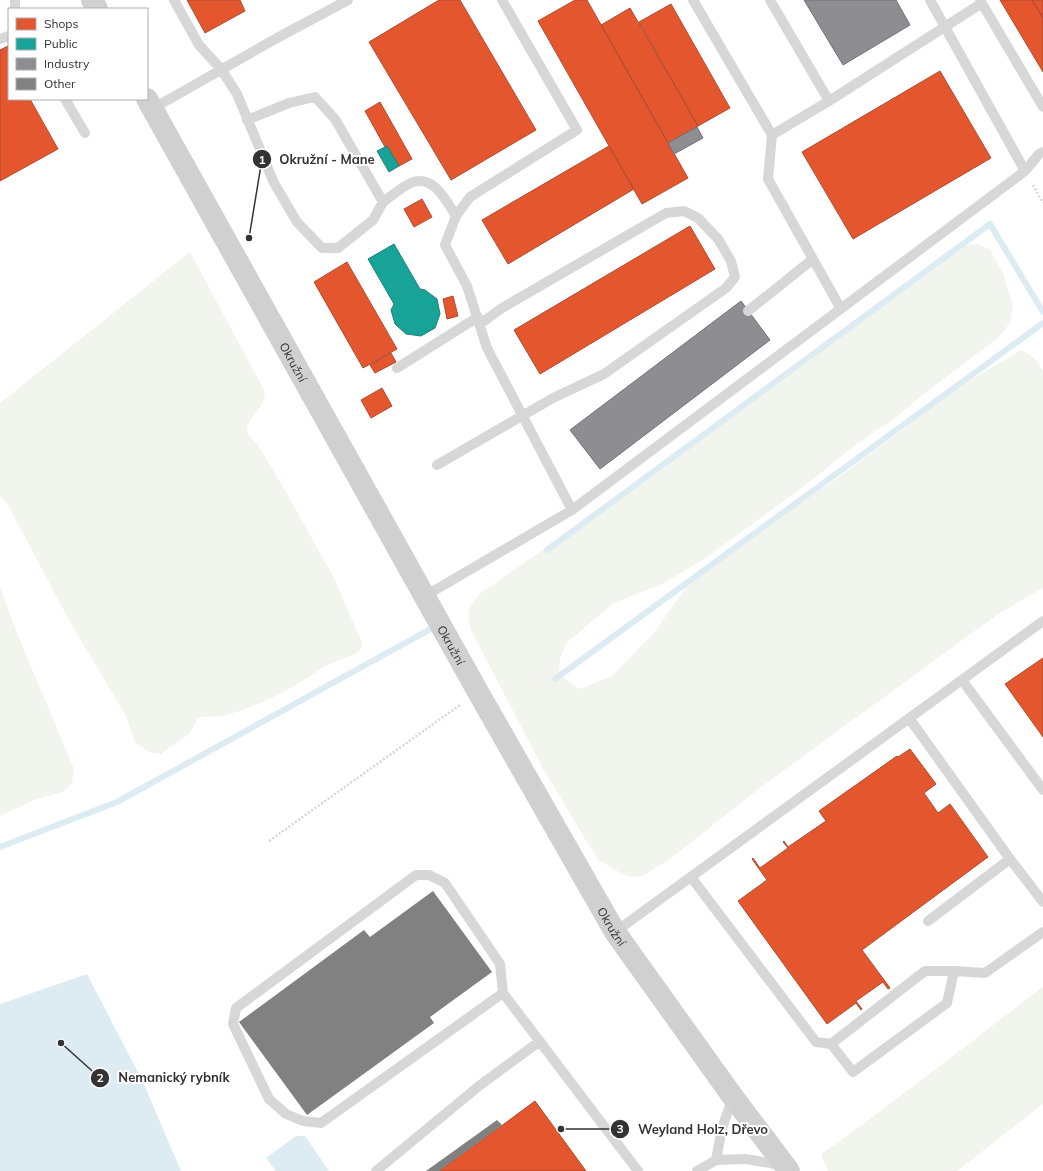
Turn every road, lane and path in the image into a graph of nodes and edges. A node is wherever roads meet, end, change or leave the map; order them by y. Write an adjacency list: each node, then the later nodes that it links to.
1 (174, 0): 9 (lane)
2 (348, 0): 9 (lane)
3 (502, 0): 21 (lane)
4 (693, 0): 16 (lane)
5 (770, 0): 11 (lane)
6 (930, 0): 8 (lane)
7 (981, 1): 8 (lane); 13 (lane)
8 (944, 26): 11 (lane); 18 (lane)
9 (221, 70): 12 (lane); 14 (lane)
10 (66, 100): 15 (lane)
11 (829, 100): 16 (lane)
12 (150, 104): 30 (main road, Okružní)
13 (1043, 107)
14 (247, 120): 19 (lane); 19 (lane)
15 (85, 133)
16 (772, 135): 22 (lane)
17 (1043, 152): 18 (lane)
18 (1025, 171): 20 (path); 23 (lane)
19 (383, 202): 21 (lane)
20 (1043, 202)
21 (456, 216): 25 (lane)
22 (813, 259): 23 (lane); 24 (lane)
23 (841, 309): 29 (lane)
24 (748, 311)
25 (479, 320): 26 (lane); 27 (lane); 27 (lane)
26 (397, 368)
27 (523, 416): 28 (lane); 29 (lane)
28 (437, 465)
29 (572, 510): 30 (lane)
30 (425, 596): 33 (main road, Okružní)
31 (1043, 621): 32 (lane)
32 (962, 680): 34 (lane); 35 (lane)
33 (478, 692): 36 (path); 41 (main road, Okružní)
34 (909, 718): 37 (lane); 38 (lane)
35 (1043, 790)
36 (269, 841)
37 (1010, 859): 39 (lane); 40 (lane)
38 (691, 877): 41 (lane); 46 (lane)
39 (1043, 902)
40 (928, 921)
41 (615, 932): 47 (main road, Okružní)
42 (1043, 932): 43 (lane)
43 (954, 971): 46 (lane); 46 (lane)
44 (503, 993): 44 (lane); 45 (lane)
45 (540, 1041): 50 (lane); 51 (lane)
46 (831, 1044)
47 (733, 1096): 48 (lane); 49 (main road, Okružní)
48 (716, 1160): 49 (lane); 52 (lane)
49 (786, 1168)
50 (376, 1171)
51 (638, 1171)
52 (697, 1171)

